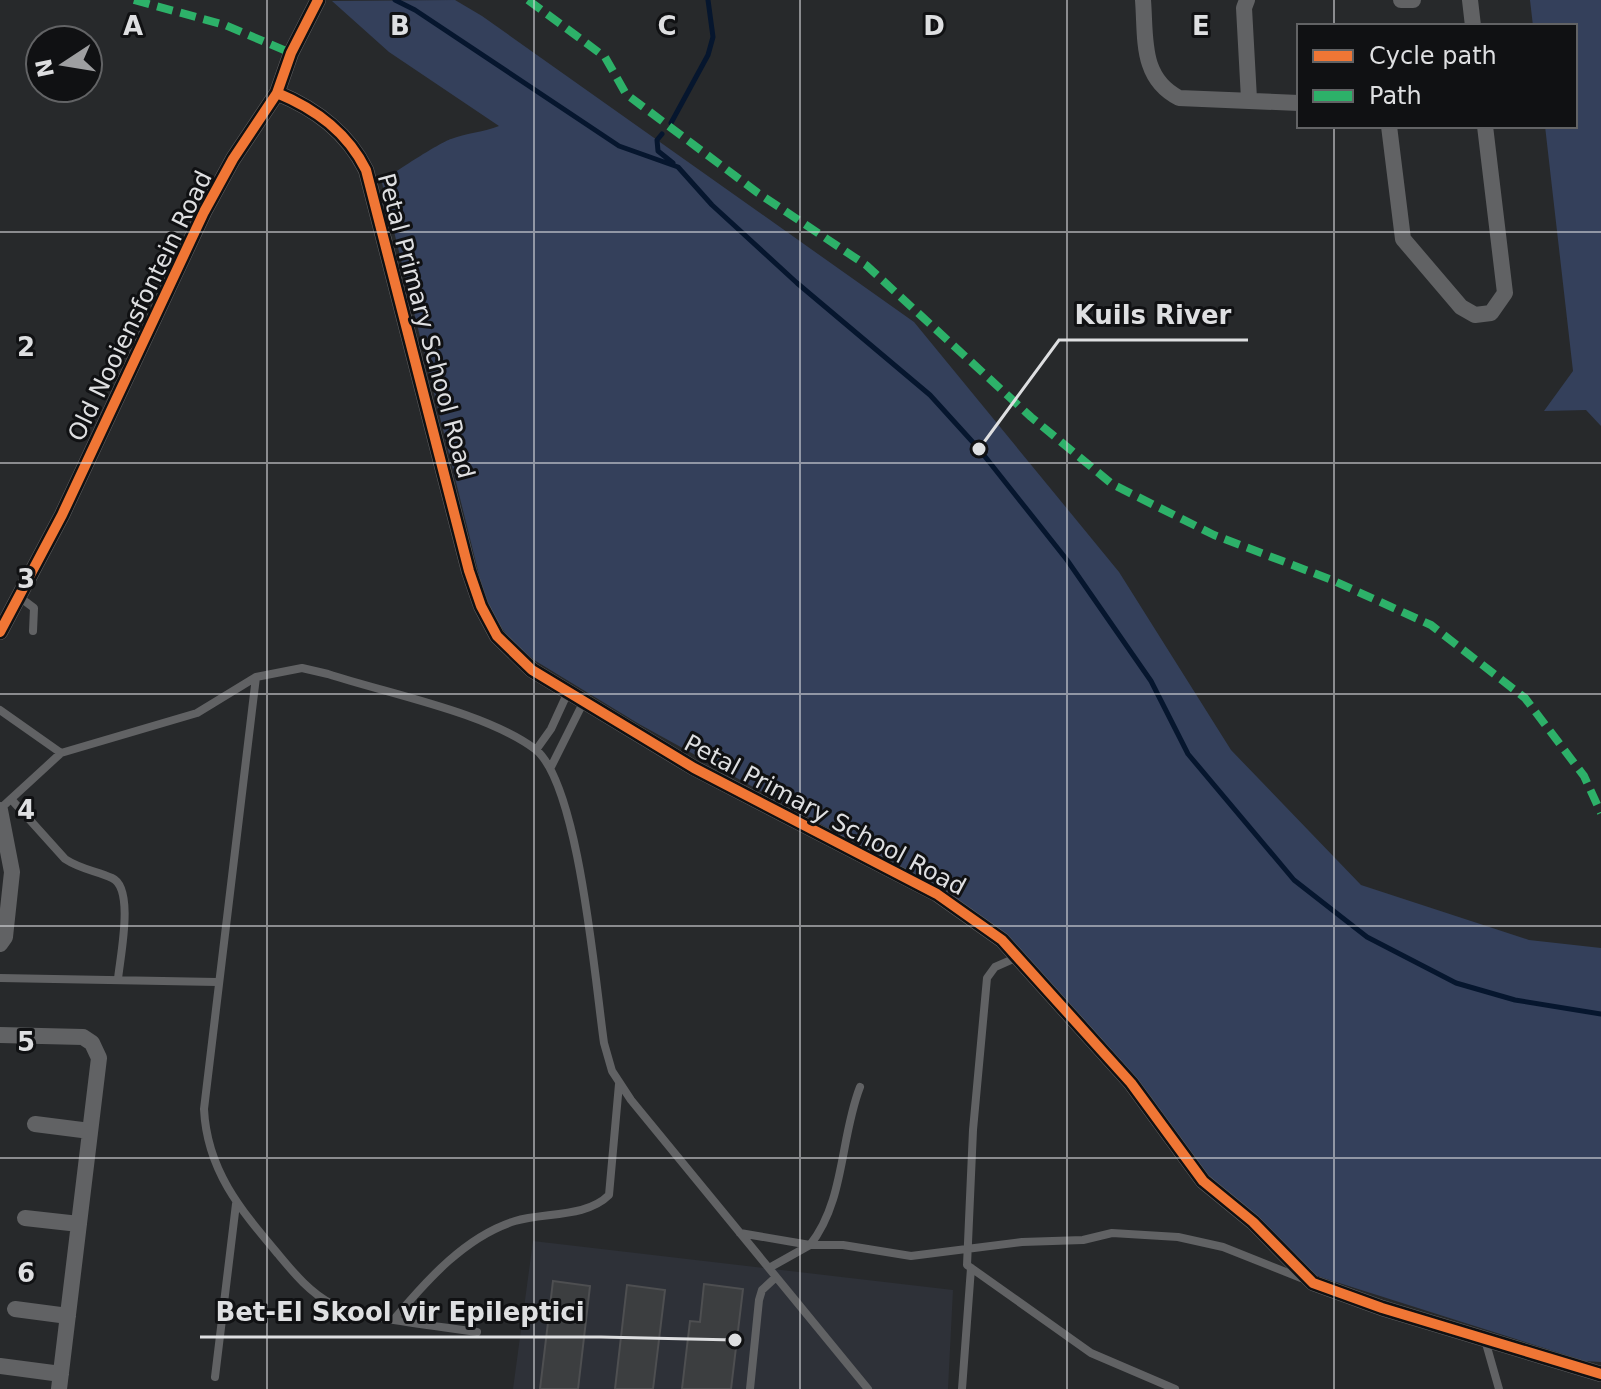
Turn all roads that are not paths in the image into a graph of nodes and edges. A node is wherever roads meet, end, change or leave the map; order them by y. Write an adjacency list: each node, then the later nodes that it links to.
1 (1143, 0): 9 (street)
2 (1247, 0): 9 (street)
3 (1401, 0): 4 (street)
4 (1413, 0)
5 (1470, 0): 7 (street)
6 (316, 3): 8 (street, Old Nooiensfontein Road)
7 (1473, 24)
8 (277, 93): 13 (street, Old Nooiensfontein Road); 17 (street, Petal Primary School Road)
9 (1249, 99): 10 (street)
10 (1297, 103)
11 (1389, 128): 12 (street)
12 (1485, 128)
13 (17, 595): 14 (lane); 15 (street, Old Nooiensfontein Road)
14 (33, 631)
15 (0, 632)
16 (256, 677): 20 (lane); 21 (lane); 28 (lane)
17 (568, 692): 18 (street, Petal Primary School Road); 20 (lane)
18 (583, 703): 22 (lane); 25 (street, Petal Primary School Road)
19 (0, 710): 21 (lane)
20 (536, 750): 22 (lane)
21 (61, 753): 23 (lane)
22 (551, 767): 30 (lane)
23 (4, 806): 24 (street); 27 (lane)
24 (0, 944)
25 (1018, 957): 39 (lane); 43 (street, Petal Primary School Road)
26 (0, 978): 27 (lane)
27 (118, 979): 28 (lane)
28 (217, 982): 34 (lane)
29 (0, 1035): 33 (street)
30 (619, 1084): 37 (lane); 46 (lane)
31 (860, 1087): 38 (lane)
32 (35, 1124): 33 (street)
33 (90, 1131): 36 (street)
34 (236, 1204): 46 (lane); 51 (lane)
35 (25, 1218): 36 (street)
36 (79, 1224): 45 (street)
37 (740, 1233): 38 (lane); 40 (lane)
38 (810, 1245): 39 (lane); 40 (lane)
39 (967, 1251): 41 (lane); 43 (lane)
40 (769, 1268): 42 (lane)
41 (971, 1268): 55 (lane); 56 (lane)
42 (776, 1277): 53 (lane); 54 (lane)
43 (1313, 1283): 48 (street, Petal Primary School Road)
44 (15, 1309): 45 (street)
45 (68, 1316): 52 (street)
46 (395, 1318): 47 (lane)
47 (477, 1332)
48 (1484, 1339): 50 (street, Petal Primary School Road); 57 (lane)
49 (0, 1366): 52 (street)
50 (1601, 1374)
51 (215, 1377)
52 (60, 1382)
53 (750, 1389)
54 (868, 1389)
55 (962, 1389)
56 (1175, 1389)
57 (1499, 1389)

